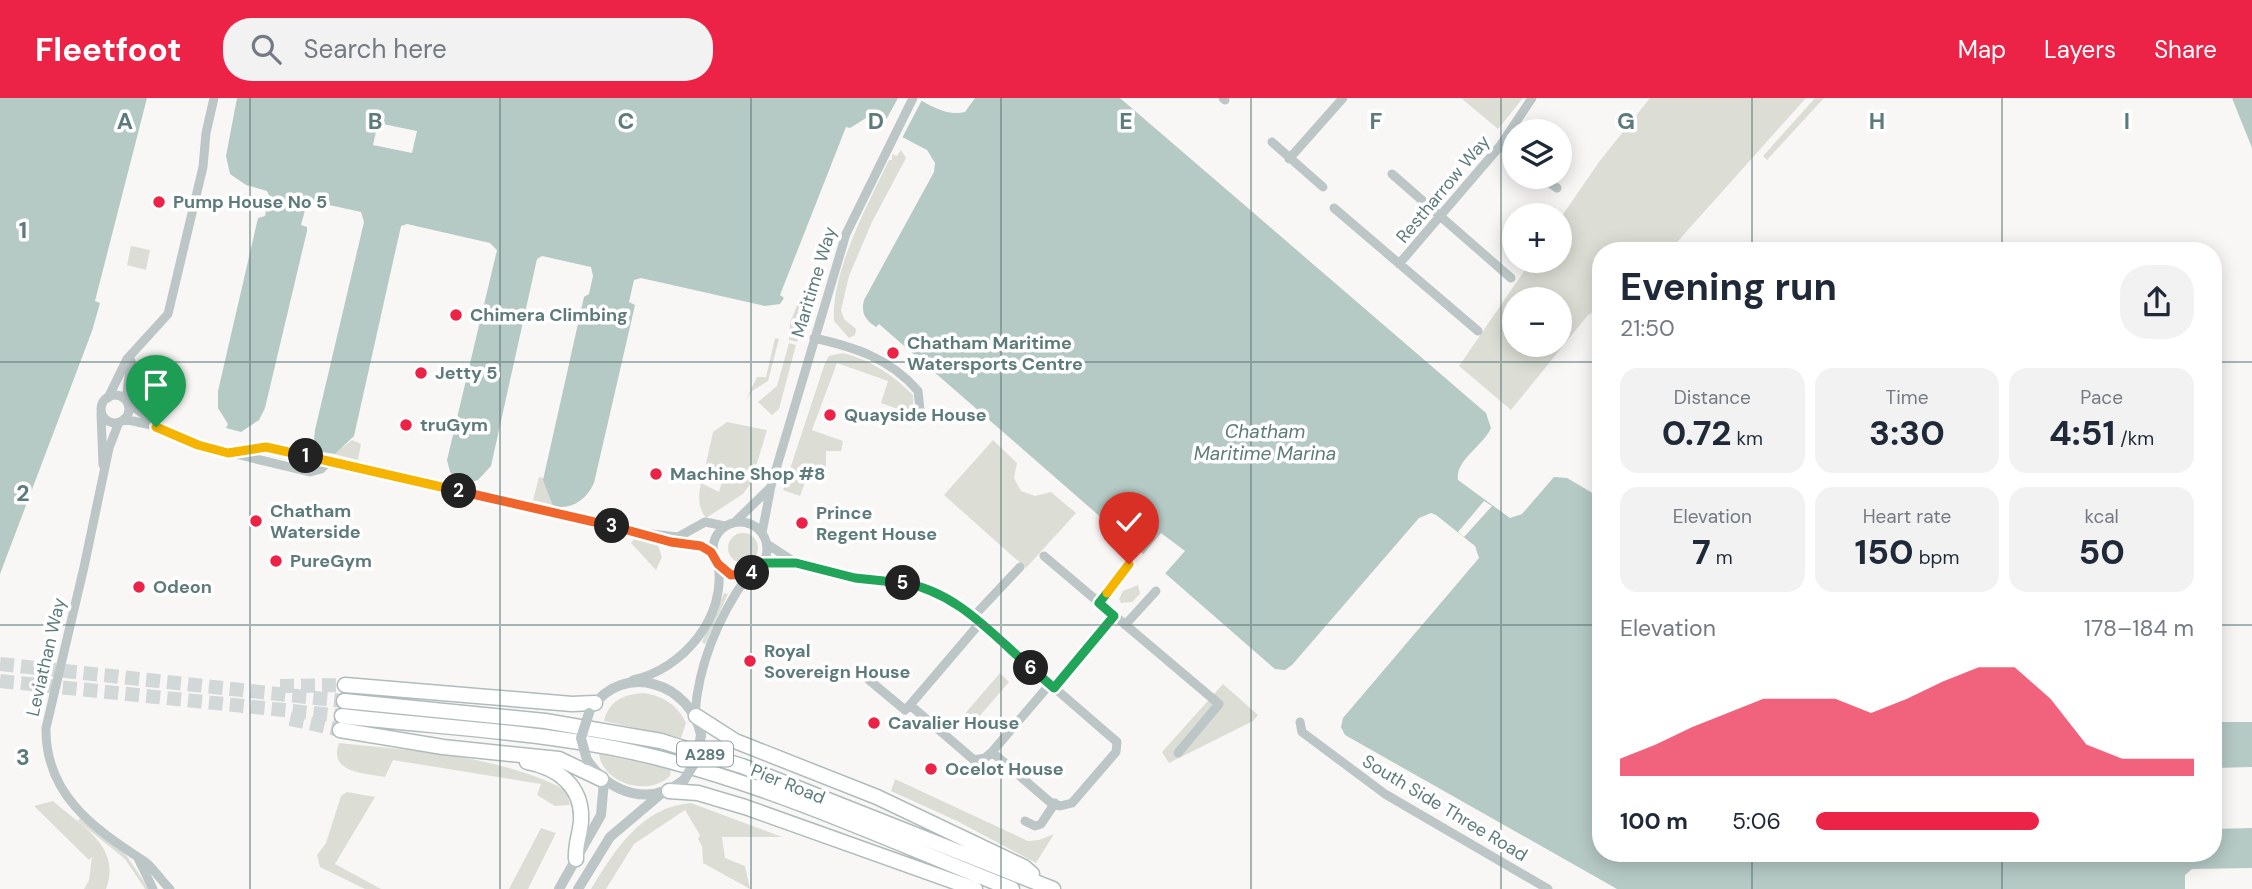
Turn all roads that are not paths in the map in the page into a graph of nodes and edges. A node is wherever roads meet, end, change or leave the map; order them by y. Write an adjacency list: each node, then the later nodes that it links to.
1 (214, 98): 16 (street)
2 (913, 98): 15 (street, Maritime Way)
3 (1343, 98): 7 (street)
4 (1532, 98): 6 (street, Restharrow Way)
5 (1272, 142): 7 (street)
6 (1500, 146): 11 (street, Restharrow Way)
7 (1289, 159): 9 (street)
8 (1392, 174): 11 (street)
9 (1323, 187)
10 (1334, 208): 12 (street)
11 (1440, 217): 12 (street, Restharrow Way); 13 (street)
12 (1399, 264): 14 (street)
13 (1511, 278)
14 (1479, 331)
15 (814, 338): 20 (street); 26 (street, Maritime Way)
16 (132, 356): 17 (street); 18 (street)
17 (108, 398): 18 (street); 19 (street)
18 (127, 402): 21 (street); 22 (street)
19 (102, 410): 21 (street); 25 (street, Leviathan Way)
20 (916, 417)
21 (122, 421): 22 (street); 25 (street, Leviathan Way)
22 (160, 427): 23 (street)
23 (237, 454): 24 (street); 24 (street)
24 (328, 461): 28 (street)
25 (104, 470): 59 (street, Leviathan Way)
26 (771, 486): 27 (street, Maritime Way); 29 (street, Maritime Way)
27 (730, 525): 28 (street); 29 (street); 32 (street)
28 (643, 533): 32 (street)
29 (762, 533): 30 (street)
30 (767, 544): 33 (street); 34 (street)
31 (1044, 556): 39 (street)
32 (716, 559): 37 (street); 45 (street)
33 (763, 563): 34 (street); 37 (street)
34 (796, 563): 41 (street)
35 (1129, 564): 39 (street)
36 (1020, 567): 41 (street)
37 (748, 575): 50 (street)
38 (1156, 592): 42 (street)
39 (1099, 603): 40 (street)
40 (1114, 616): 42 (street); 46 (street)
41 (976, 620): 46 (street); 48 (street)
42 (1125, 625): 53 (street)
43 (869, 680): 48 (street)
44 (345, 685): 49 (main road)
45 (615, 686): 49 (street); 50 (street)
46 (1052, 686): 52 (street); 57 (street)
47 (344, 701): 61 (main road, Pier Road / A289)
48 (910, 705): 52 (street)
49 (592, 708): 55 (street, bridge)
50 (695, 714): 56 (street, bridge); 61 (main road)
51 (1300, 722): 68 (street, South Side Three Road)
52 (992, 752): 57 (street)
53 (1178, 753)
54 (514, 755): 55 (main road); 60 (main road); 67 (main road, Pier Road / A289)
55 (603, 780): 56 (street); 60 (street)
56 (665, 792): 65 (street); 66 (main road)
57 (1055, 803): 58 (street)
58 (1025, 821)
59 (138, 858): 62 (street, Leviathan Way); 63 (street, Leviathan Way)
60 (576, 859): 64 (street)
61 (1049, 887)
62 (153, 889)
63 (170, 889)
64 (559, 889)
65 (578, 889)
66 (975, 889)
67 (1012, 889)
68 (1548, 889)

